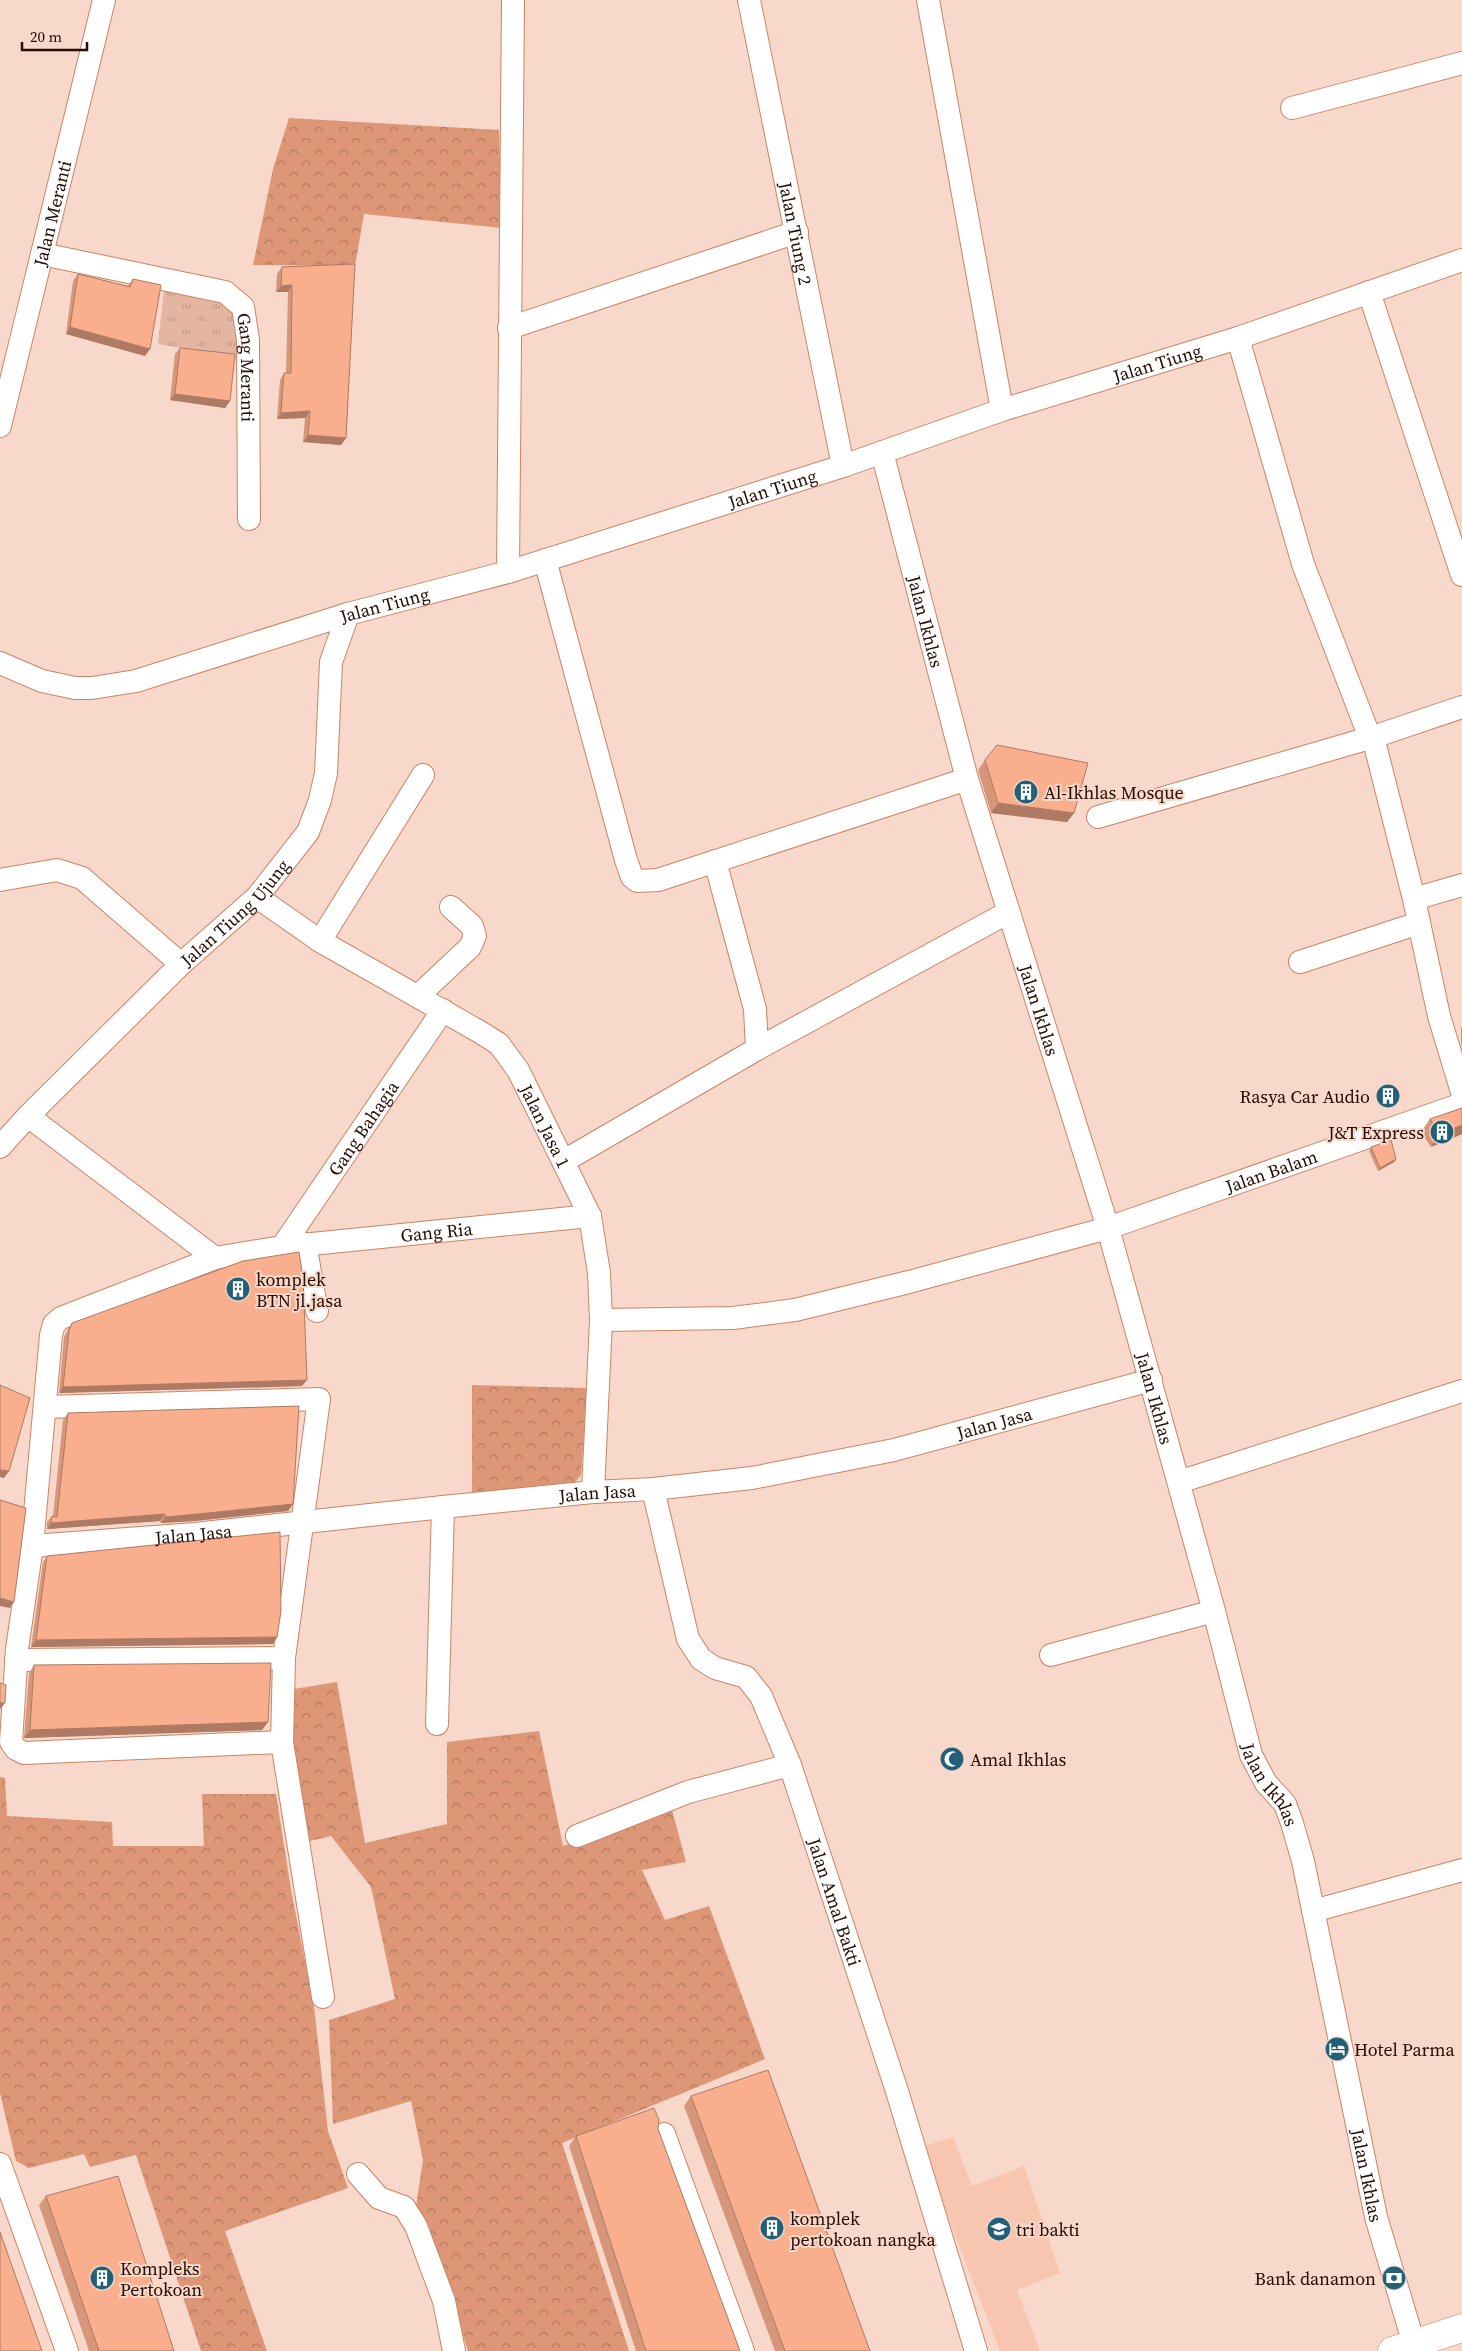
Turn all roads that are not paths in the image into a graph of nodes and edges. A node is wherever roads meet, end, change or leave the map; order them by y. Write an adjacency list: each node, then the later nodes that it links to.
1 (104, 0): 8 (street, Jalan Meranti)
2 (513, 0): 11 (street)
3 (749, 0): 7 (street, Jalan Tiung 2)
4 (928, 0): 13 (street)
5 (1462, 63): 6 (street)
6 (1292, 108)
7 (797, 232): 11 (street); 16 (street, Jalan Tiung 2)
8 (42, 254): 14 (street, Jalan Meranti); 17 (street, Gang Meranti)
9 (1462, 260): 10 (street, Jalan Tiung)
10 (1369, 292): 12 (street, Jalan Tiung); 20 (street)
11 (509, 328): 19 (street)
12 (1238, 338): 13 (street, Jalan Tiung); 24 (street)
13 (1002, 410): 15 (street, Jalan Tiung)
14 (0, 426)
15 (882, 452): 16 (street, Jalan Tiung); 26 (street, Jalan Ikhlas)
16 (843, 466): 18 (street, Jalan Tiung)
17 (249, 520)
18 (545, 560): 19 (street, Jalan Tiung); 28 (street)
19 (508, 572): 21 (street, Jalan Tiung)
20 (1462, 575)
21 (348, 614): 22 (street, Jalan Tiung); 31 (street, Jalan Tiung Ujung)
22 (0, 664)
23 (1462, 707): 24 (street)
24 (1372, 737): 27 (street); 32 (street)
25 (423, 775): 36 (street)
26 (967, 779): 28 (street); 34 (street, Jalan Ikhlas)
27 (1098, 818)
28 (716, 861): 41 (street)
29 (0, 880): 38 (street)
30 (1462, 885): 32 (street)
31 (257, 897): 36 (street, Jalan Jasa 1); 38 (street, Jalan Tiung Ujung)
32 (1414, 899): 35 (street)
33 (451, 906): 39 (street)
34 (1007, 913): 41 (street); 48 (street, Jalan Ikhlas)
35 (1419, 923): 37 (street); 42 (street)
36 (320, 941): 39 (street, Jalan Jasa 1)
37 (1300, 962)
38 (181, 964): 44 (street, Jalan Tiung Ujung)
39 (418, 996): 40 (street, Jalan Jasa 1)
40 (443, 1010): 46 (street, Jalan Jasa 1); 50 (street, Gang Bahagia)
41 (758, 1049): 46 (street)
42 (1462, 1092)
43 (1462, 1104): 48 (street, Jalan Balam)
44 (28, 1116): 45 (street, Jalan Tiung Ujung); 51 (street)
45 (0, 1148)
46 (564, 1161): 47 (street, Jalan Jasa 1)
47 (590, 1216): 49 (street, Gang Ria); 53 (street, Jalan Jasa 1)
48 (1108, 1228): 53 (street, Jalan Balam); 54 (street, Jalan Ikhlas)
49 (305, 1244): 50 (street, Gang Ria); 52 (street)
50 (282, 1247): 51 (street, Gang Ria)
51 (215, 1258): 56 (street, Gang Ria)
52 (317, 1311)
53 (601, 1320): 59 (street, Jalan Jasa 1)
54 (1151, 1380): 57 (street, Jalan Ikhlas); 58 (street, Jalan Jasa)
55 (1462, 1390): 57 (street)
56 (46, 1407): 61 (street); 62 (street)
57 (1179, 1482): 63 (street, Jalan Ikhlas)
58 (653, 1489): 59 (street, Jalan Jasa); 69 (street, Jalan Amal Bakti)
59 (593, 1492): 60 (street, Jalan Jasa)
60 (443, 1507): 61 (street, Jalan Jasa); 67 (street)
61 (303, 1521): 62 (street, Jalan Jasa); 65 (street)
62 (32, 1546): 66 (street)
63 (1214, 1611): 64 (street); 72 (street, Jalan Ikhlas)
64 (1051, 1655)
65 (284, 1658): 66 (street); 68 (street)
66 (16, 1660): 68 (street)
67 (437, 1724)
68 (282, 1742): 73 (street)
69 (790, 1765): 70 (street); 82 (street, Jalan Amal Bakti)
70 (577, 1836)
71 (1462, 1870): 72 (street)
72 (1313, 1911): 78 (street, Jalan Ikhlas)
73 (323, 1997)
74 (664, 2134): 81 (street)
75 (0, 2164): 79 (street)
76 (358, 2174): 80 (street)
77 (1462, 2328): 78 (main road)
78 (1403, 2347)
79 (67, 2351)
80 (454, 2351)
81 (742, 2351)
82 (976, 2351)

